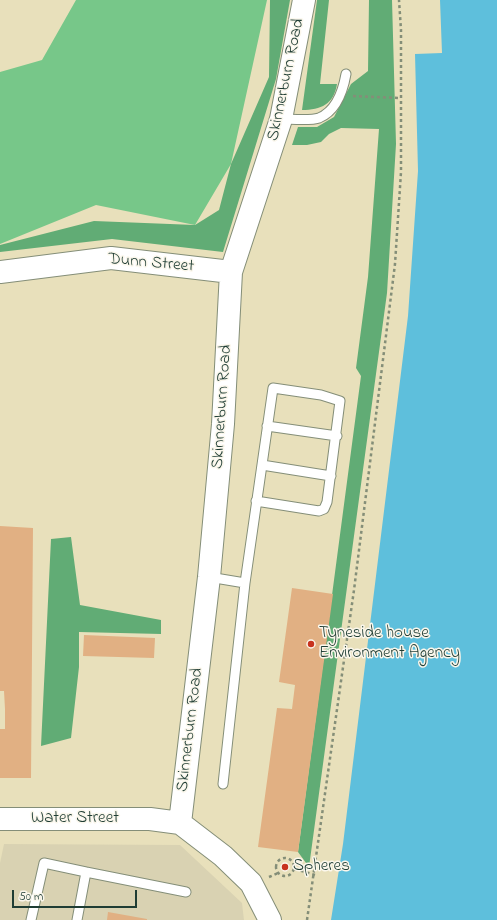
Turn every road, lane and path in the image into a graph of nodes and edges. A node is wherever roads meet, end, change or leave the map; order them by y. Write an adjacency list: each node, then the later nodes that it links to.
1 (304, 0): 6 (street, Skinnerburn Road)
2 (399, 0): 5 (path)
3 (346, 74): 4 (lane)
4 (340, 96): 5 (path); 6 (lane)
5 (400, 98): 21 (path)
6 (281, 119): 8 (street, Skinnerburn Road)
7 (0, 272): 8 (street, Dunn Street)
8 (231, 272): 14 (street, Skinnerburn Road)
9 (267, 426): 10 (lane); 10 (lane); 11 (lane)
10 (337, 436): 12 (lane)
11 (262, 465): 12 (lane); 13 (lane)
12 (331, 476): 13 (lane)
13 (256, 502): 15 (lane)
14 (210, 577): 15 (lane); 18 (street, Skinnerburn Road)
15 (245, 583): 16 (lane)
16 (223, 784)
17 (0, 819): 18 (street, Water Street)
18 (180, 823): 25 (street)
19 (295, 869): 19 (path); 21 (path)
20 (86, 872): 22 (lane); 23 (lane); 24 (lane)
21 (315, 875): 26 (path)
22 (186, 892)
23 (32, 920)
24 (76, 920)
25 (270, 920)
26 (307, 920)

